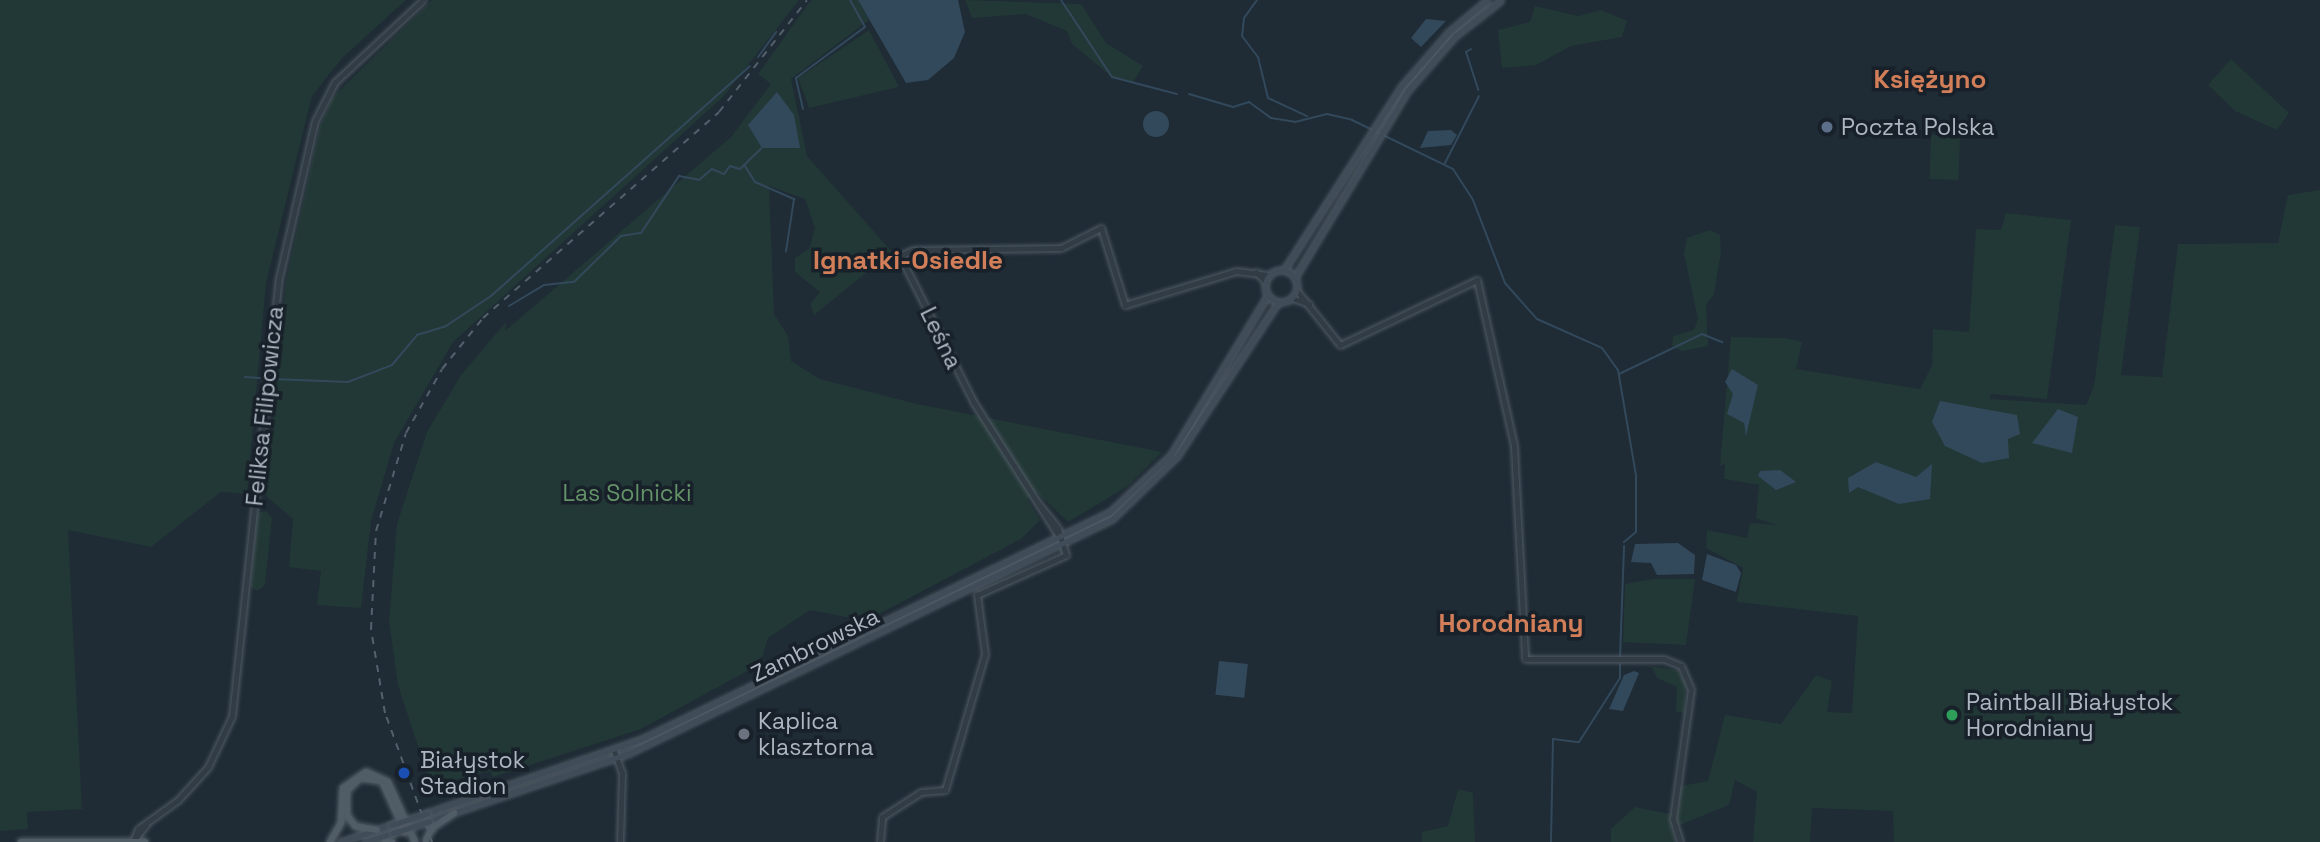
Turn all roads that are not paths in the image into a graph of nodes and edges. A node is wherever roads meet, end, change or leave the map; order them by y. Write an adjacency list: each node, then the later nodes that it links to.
1 (423, 0): 23 (street, Feliksa Filipowicza)
2 (1488, 0): 4 (main road)
3 (1501, 0): 7 (main road)
4 (1284, 270): 6 (main road); 7 (main road)
5 (1256, 272): 6 (street); 8 (street); 15 (street, Leśna)
6 (1270, 275): 8 (main road)
7 (1295, 277): 9 (main road)
8 (1266, 282): 10 (main road)
9 (1297, 291): 11 (main road); 13 (street)
10 (1268, 295): 12 (main road); 14 (main road)
11 (1293, 298): 12 (main road); 13 (street)
12 (1278, 302): 14 (main road)
13 (1310, 305): 33 (street)
14 (1174, 455): 15 (main road, Zambrowska)
15 (1061, 541): 16 (main road, Zambrowska); 17 (main road, Zambrowska); 32 (street, Leśna)
16 (614, 751): 17 (street); 20 (main road, Zambrowska, bridge)
17 (618, 758): 18 (main road, Zambrowska); 31 (street)
18 (454, 813): 19 (main road); 19 (main road, Zambrowska)
19 (430, 825): 21 (main road, bridge); 27 (main road, Zambrowska, bridge)
20 (377, 830): 26 (main road, Zambrowska); 30 (main road)
21 (426, 841)
22 (21, 842): 23 (main road)
23 (133, 842): 24 (main road)
24 (145, 842)
25 (330, 842): 30 (main road)
26 (340, 842)
27 (365, 842)
28 (385, 842): 29 (main road)
29 (392, 842)
30 (413, 842)
31 (620, 842)
32 (880, 842)
33 (1680, 842)

